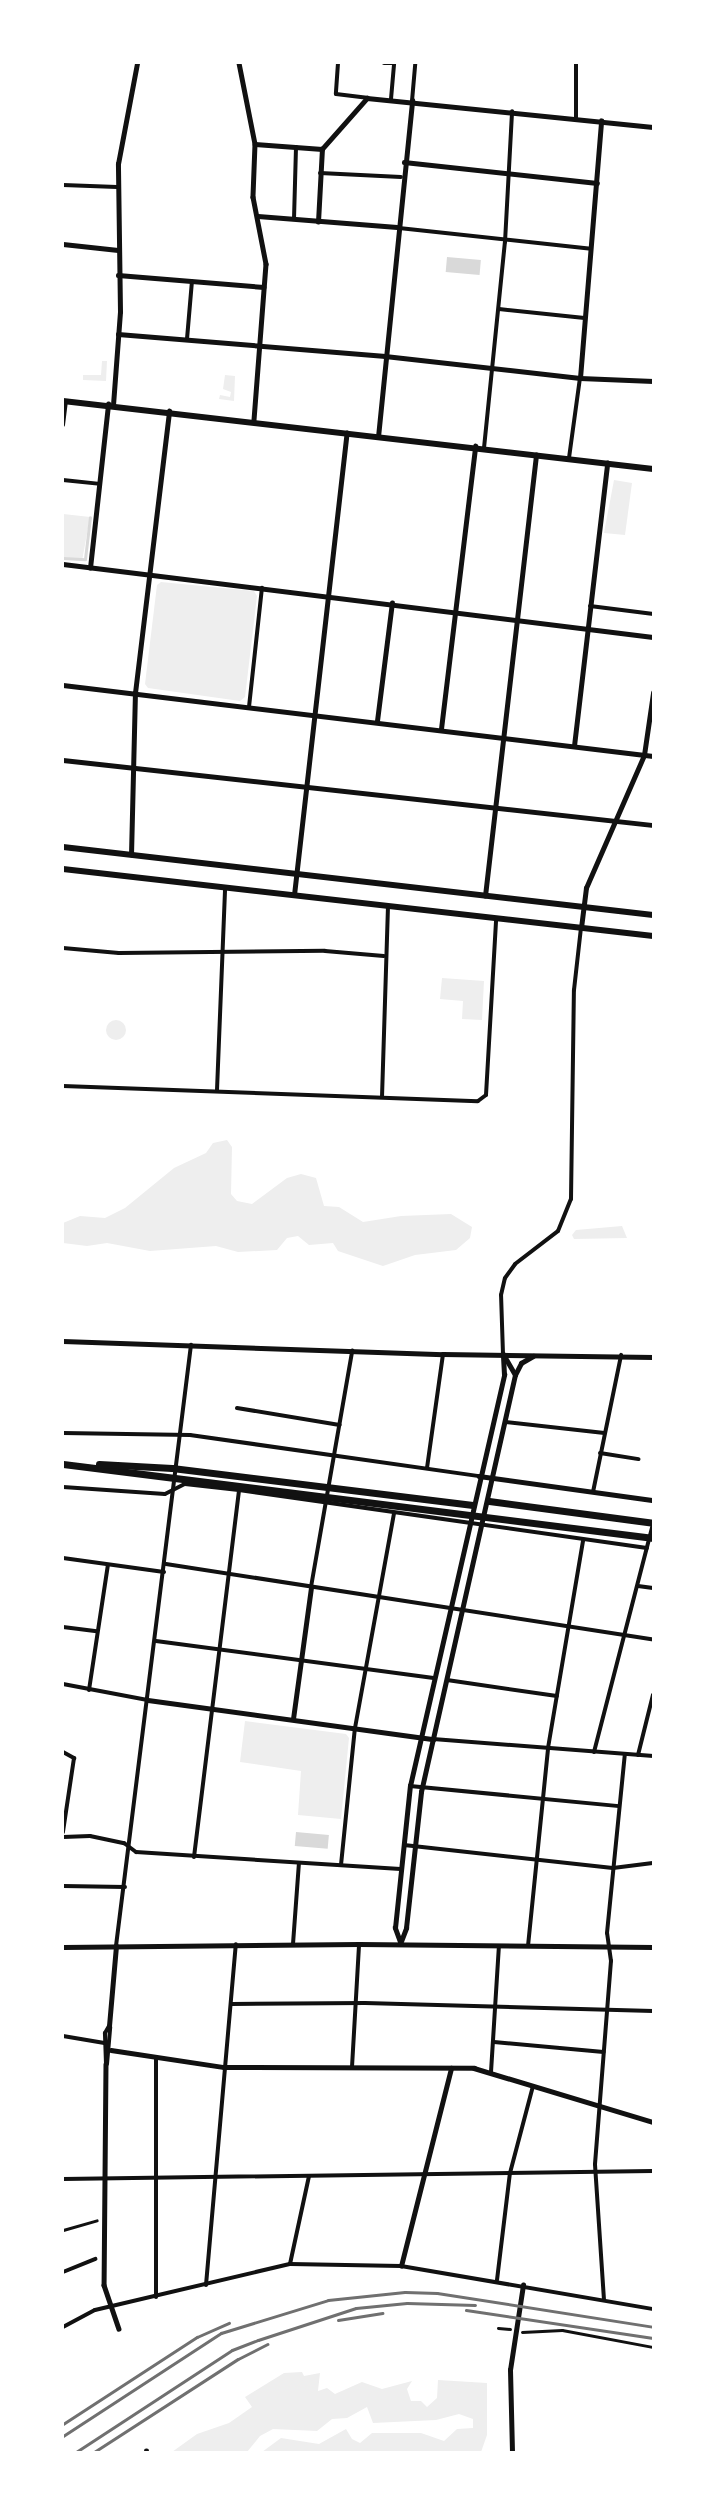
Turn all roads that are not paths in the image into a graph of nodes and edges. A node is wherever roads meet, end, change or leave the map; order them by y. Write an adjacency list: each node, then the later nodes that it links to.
1 (137, 63): 24 (street)
2 (240, 63): 15 (street)
3 (338, 63): 8 (street)
4 (384, 63): 5 (street)
5 (394, 63): 9 (street)
6 (415, 63): 10 (street)
7 (576, 63): 12 (street)
8 (367, 98): 9 (street); 17 (street)
9 (391, 99): 10 (street)
10 (412, 101): 11 (street); 18 (street)
11 (512, 111): 12 (street); 20 (street)
12 (576, 118): 13 (street)
13 (601, 121): 14 (street); 22 (street)
14 (653, 127)
15 (255, 144): 16 (street); 25 (street)
16 (296, 147): 17 (street); 26 (street)
17 (322, 149): 19 (street)
18 (404, 162): 20 (street); 21 (street)
19 (320, 173): 21 (street); 27 (street)
20 (508, 175): 22 (street); 29 (street)
21 (401, 177): 28 (street)
22 (597, 183): 31 (street)
23 (63, 185): 24 (street)
24 (117, 187): 32 (street)
25 (258, 216): 26 (street); 35 (street)
26 (294, 219): 27 (street)
27 (318, 222): 28 (street)
28 (397, 227): 29 (street); 41 (street)
29 (505, 242): 31 (street); 36 (street)
30 (63, 244): 32 (street)
31 (592, 249): 37 (street)
32 (118, 250): 33 (street)
33 (118, 275): 34 (street); 38 (street)
34 (192, 280): 35 (street); 39 (street)
35 (264, 287): 40 (street)
36 (499, 309): 37 (street); 42 (street)
37 (586, 318): 43 (street)
38 (118, 334): 39 (street); 46 (street)
39 (187, 339): 40 (street)
40 (260, 346): 41 (street); 48 (street)
41 (385, 357): 42 (street); 51 (street)
42 (494, 368): 43 (street); 53 (street)
43 (580, 378): 44 (street); 55 (street)
44 (653, 381)
45 (64, 401): 46 (main road); 49 (street)
46 (110, 404): 47 (main road); 59 (street)
47 (169, 411): 48 (main road); 62 (street)
48 (254, 421): 50 (main road)
49 (63, 425)
50 (346, 433): 51 (main road); 64 (street)
51 (378, 437): 52 (main road)
52 (475, 446): 53 (main road); 67 (street)
53 (484, 447): 54 (main road)
54 (536, 454): 55 (main road); 69 (street)
55 (569, 458): 56 (main road)
56 (607, 463): 57 (main road); 66 (street)
57 (653, 469)
58 (63, 480): 59 (street)
59 (100, 483): 61 (street)
60 (63, 564): 61 (street)
61 (90, 568): 62 (street)
62 (150, 574): 63 (street); 73 (street)
63 (262, 588): 64 (street); 75 (street)
64 (327, 595): 65 (street); 76 (street)
65 (392, 603): 67 (street); 77 (street)
66 (590, 606): 68 (street); 70 (street)
67 (455, 611): 69 (street); 78 (street)
68 (653, 614)
69 (517, 619): 70 (street); 79 (street)
70 (588, 628): 71 (street); 80 (street)
71 (653, 638)
72 (63, 685): 73 (street)
73 (135, 693): 75 (street); 84 (street)
74 (653, 693): 81 (street)
75 (249, 707): 76 (street)
76 (314, 715): 77 (street); 85 (street)
77 (377, 722): 78 (street)
78 (441, 729): 79 (street)
79 (505, 738): 80 (street); 86 (street)
80 (574, 746): 81 (street)
81 (644, 754): 82 (street); 87 (street)
82 (653, 756)
83 (63, 760): 84 (street)
84 (133, 768): 85 (street); 90 (street)
85 (306, 786): 86 (street); 92 (street)
86 (497, 807): 87 (street); 95 (street)
87 (616, 820): 88 (street); 97 (street)
88 (653, 825)
89 (63, 847): 90 (main road)
90 (131, 855): 92 (main road)
91 (63, 869): 93 (main road)
92 (296, 874): 94 (street); 95 (main road)
93 (225, 888): 94 (main road); 103 (street)
94 (293, 896): 96 (main road)
95 (485, 896): 97 (main road)
96 (388, 907): 99 (main road); 104 (street)
97 (584, 908): 98 (main road); 100 (street)
98 (653, 915)
99 (496, 919): 100 (main road); 107 (street)
100 (581, 928): 101 (main road); 112 (street)
101 (653, 936)
102 (63, 948): 103 (street)
103 (222, 952): 104 (street); 106 (street)
104 (384, 956): 107 (street)
105 (63, 1086): 106 (street)
106 (217, 1090): 107 (street)
107 (382, 1097)
108 (63, 1341): 109 (street)
109 (191, 1346): 110 (street); 122 (street)
110 (352, 1351): 111 (street); 119 (street)
111 (443, 1354): 112 (street); 127 (street)
112 (503, 1354): 113 (street); 116 (street); 128 (street)
113 (535, 1355): 114 (street); 116 (street)
114 (621, 1355): 115 (street); 121 (street)
115 (653, 1357)
116 (515, 1375): 118 (street)
117 (237, 1408): 119 (street)
118 (506, 1422): 121 (street); 129 (street)
119 (340, 1425): 124 (street)
120 (63, 1433): 122 (street)
121 (604, 1433): 123 (street)
122 (180, 1437): 124 (street); 132 (street)
123 (600, 1454): 125 (street); 133 (street)
124 (334, 1455): 127 (street); 136 (street)
125 (639, 1459)
126 (63, 1463): 137 (highway); 142 (highway)
127 (427, 1468): 128 (street)
128 (479, 1476): 129 (street); 137 (street)
129 (494, 1479): 133 (street); 135 (street)
130 (63, 1487): 132 (street)
131 (239, 1490): 132 (street); 136 (street); 149 (street)
132 (174, 1491): 146 (street)
133 (593, 1492): 134 (street)
134 (653, 1500)
135 (489, 1501): 139 (highway); 141 (street)
136 (326, 1502): 138 (street); 151 (street)
137 (473, 1505): 140 (street)
138 (394, 1514): 140 (street); 153 (street)
139 (653, 1523): 144 (street)
140 (469, 1525): 141 (street); 154 (street)
141 (483, 1527): 143 (street); 155 (street)
142 (653, 1538)
143 (583, 1540): 144 (street); 156 (street)
144 (647, 1548): 150 (street)
145 (63, 1558): 147 (street)
146 (166, 1564): 148 (street); 149 (street)
147 (108, 1565): 148 (street); 158 (street)
148 (164, 1572): 161 (street)
149 (229, 1573): 151 (street); 162 (street)
150 (638, 1586): 152 (street); 159 (street)
151 (311, 1587): 153 (street); 163 (street)
152 (653, 1588)
153 (381, 1597): 154 (street); 164 (street)
154 (451, 1609): 155 (street); 165 (street)
155 (464, 1611): 156 (street); 166 (street)
156 (568, 1626): 159 (street); 170 (street)
157 (63, 1627): 158 (street)
158 (97, 1631): 168 (street)
159 (625, 1635): 160 (street); 179 (street)
160 (653, 1639)
161 (156, 1641): 162 (street); 171 (street)
162 (219, 1649): 163 (street); 172 (street)
163 (301, 1661): 164 (street); 173 (street)
164 (366, 1670): 165 (street); 174 (street)
165 (434, 1678): 175 (street)
166 (447, 1680): 170 (street); 176 (street)
167 (63, 1684): 168 (street)
168 (88, 1690): 171 (street)
169 (653, 1695): 181 (street)
170 (557, 1696): 177 (street)
171 (148, 1700): 172 (street); 191 (street)
172 (213, 1707): 173 (street); 192 (street)
173 (294, 1719): 174 (street)
174 (355, 1728): 175 (street); 196 (street)
175 (420, 1738): 176 (street); 183 (street)
176 (433, 1739): 177 (street); 184 (street)
177 (548, 1748): 179 (street); 185 (street)
178 (63, 1752): 187 (street)
179 (594, 1752): 180 (street)
180 (625, 1754): 181 (street); 186 (street)
181 (639, 1755): 182 (street)
182 (653, 1756)
183 (410, 1785): 184 (street); 189 (street)
184 (422, 1786): 185 (street); 190 (street)
185 (542, 1798): 186 (street); 193 (street)
186 (619, 1806): 197 (street)
187 (63, 1832)
188 (63, 1837): 191 (street)
189 (403, 1845): 190 (street); 198 (street)
190 (415, 1845): 193 (street); 204 (street)
191 (130, 1847): 192 (street); 200 (street)
192 (194, 1857): 194 (street)
193 (536, 1858): 197 (street); 207 (street)
194 (299, 1863): 196 (street); 202 (street)
195 (653, 1863): 197 (street)
196 (341, 1865): 198 (street)
197 (613, 1868): 208 (street)
198 (400, 1869): 204 (street)
199 (63, 1886): 200 (street)
200 (125, 1887): 205 (street)
201 (236, 1944): 202 (main road); 205 (main road); 211 (street)
202 (292, 1944): 203 (main road)
203 (359, 1944): 204 (main road); 212 (street)
204 (400, 1944): 206 (main road)
205 (116, 1946): 209 (main road); 216 (street)
206 (499, 1946): 207 (main road); 213 (street)
207 (528, 1946): 208 (main road)
208 (612, 1946): 210 (main road); 214 (street)
209 (63, 1947)
210 (653, 1947)
211 (232, 2004): 212 (street); 224 (street)
212 (356, 2004): 213 (street); 225 (street)
213 (496, 2008): 214 (street); 218 (street)
214 (608, 2011): 215 (street); 221 (street)
215 (653, 2011)
216 (109, 2026): 219 (street); 220 (street)
217 (63, 2036): 219 (street)
218 (494, 2042): 221 (street); 227 (street)
219 (105, 2043): 223 (street)
220 (111, 2050): 222 (street); 223 (street)
221 (604, 2052): 229 (street)
222 (156, 2057): 224 (street); 237 (street)
223 (106, 2064): 236 (street)
224 (225, 2067): 225 (street); 238 (street)
225 (352, 2067): 226 (street)
226 (451, 2068): 227 (street); 232 (street)
227 (491, 2072): 228 (street)
228 (533, 2086): 229 (street); 234 (street)
229 (600, 2106): 230 (street); 233 (street)
230 (653, 2122)
231 (653, 2171): 233 (street)
232 (424, 2173): 234 (street); 235 (street); 244 (street)
233 (595, 2173): 234 (street); 250 (street)
234 (510, 2174): 246 (street)
235 (309, 2176): 238 (street); 243 (street)
236 (106, 2178): 237 (street); 239 (street); 251 (street)
237 (156, 2178): 238 (street); 249 (street)
238 (214, 2178): 247 (street)
239 (63, 2179)
240 (96, 2220): 241 (street)
241 (63, 2230)
242 (96, 2259): 245 (street)
243 (290, 2264): 244 (street); 247 (street)
244 (401, 2266): 246 (street)
245 (63, 2272)
246 (497, 2280): 248 (street)
247 (206, 2285): 249 (street)
248 (523, 2285): 250 (street); 259 (street)
249 (156, 2297): 251 (street)
250 (604, 2300): 252 (street)
251 (111, 2307): 253 (street); 255 (street)
252 (653, 2309)
253 (63, 2327)
254 (498, 2328): 256 (street)
255 (119, 2329)
256 (510, 2329)
257 (522, 2332): 258 (street)
258 (653, 2347)
259 (512, 2452)

